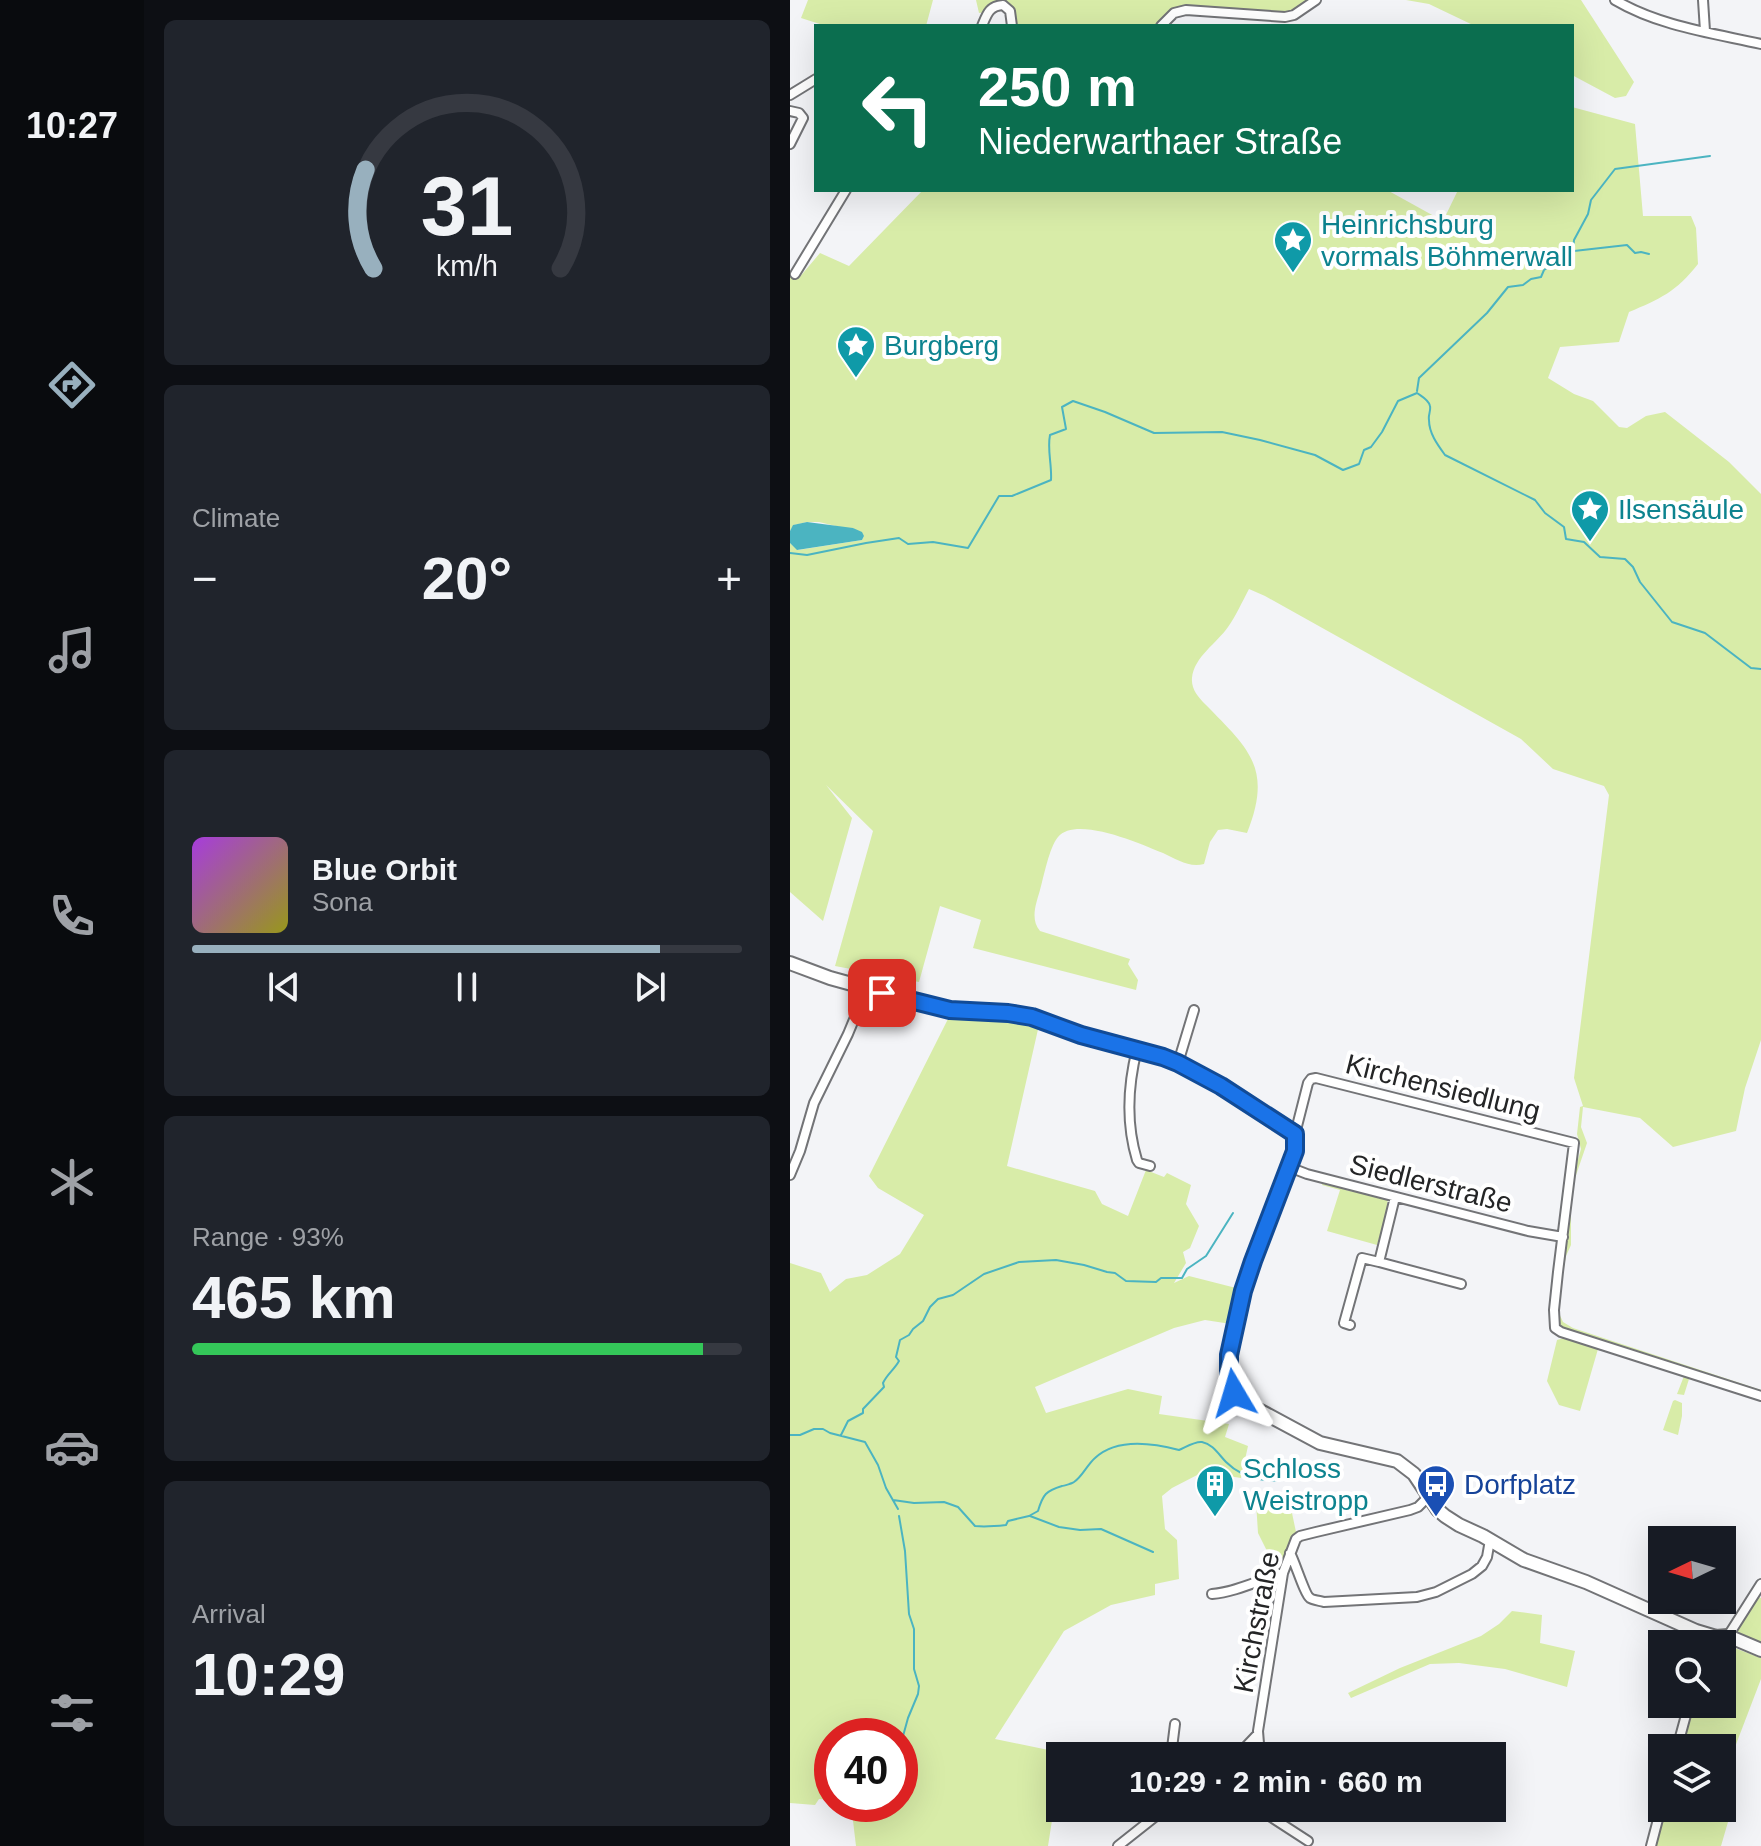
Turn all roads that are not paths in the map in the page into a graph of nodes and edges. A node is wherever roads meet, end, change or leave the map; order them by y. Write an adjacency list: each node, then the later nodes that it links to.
1 (1316, 0): 6 (street)
2 (1615, 0): 7 (street)
3 (1703, 0): 7 (street)
4 (983, 24): 5 (street)
5 (1012, 24)
6 (1163, 24)
7 (1705, 31): 8 (street)
8 (1761, 44)
9 (814, 80): 10 (street)
10 (790, 95)
11 (790, 111): 12 (street)
12 (790, 144)
13 (845, 192): 14 (street)
14 (795, 274)
15 (790, 963): 16 (street)
16 (867, 988): 18 (street); 23 (street)
17 (1194, 1010): 19 (street)
18 (1137, 1049): 19 (street); 21 (street)
19 (1178, 1063): 20 (street)
20 (1295, 1134): 22 (street); 25 (street, Kirchensiedlung)
21 (1150, 1166)
22 (1289, 1167): 24 (street, Siedlerstraße); 30 (street)
23 (790, 1175)
24 (1395, 1197): 25 (street, Siedlerstraße); 26 (street)
25 (1563, 1237): 29 (street)
26 (1379, 1262): 27 (street); 28 (street)
27 (1461, 1284)
28 (1350, 1325)
29 (1761, 1396)
30 (1429, 1496): 31 (street); 33 (street, Kirchstraße)
31 (1490, 1540): 32 (street); 34 (street)
32 (1504, 1548): 34 (street); 38 (street)
33 (1290, 1553): 34 (street); 35 (street, Kirchstraße)
34 (1487, 1557)
35 (1283, 1573): 37 (street); 43 (street, Kirchstraße)
36 (1761, 1584): 39 (street)
37 (1212, 1594)
38 (1688, 1630)
39 (1732, 1630)
40 (1736, 1639): 41 (street)
41 (1761, 1650)
42 (1175, 1724): 44 (street)
43 (1257, 1736): 45 (street); 46 (street, Kirchstraße)
44 (1173, 1742)
45 (1251, 1742)
46 (1258, 1742)
47 (1148, 1822): 51 (street)
48 (1279, 1822): 50 (street)
49 (1657, 1822): 52 (street)
50 (1308, 1841)
51 (1118, 1846)
52 (1651, 1846)

